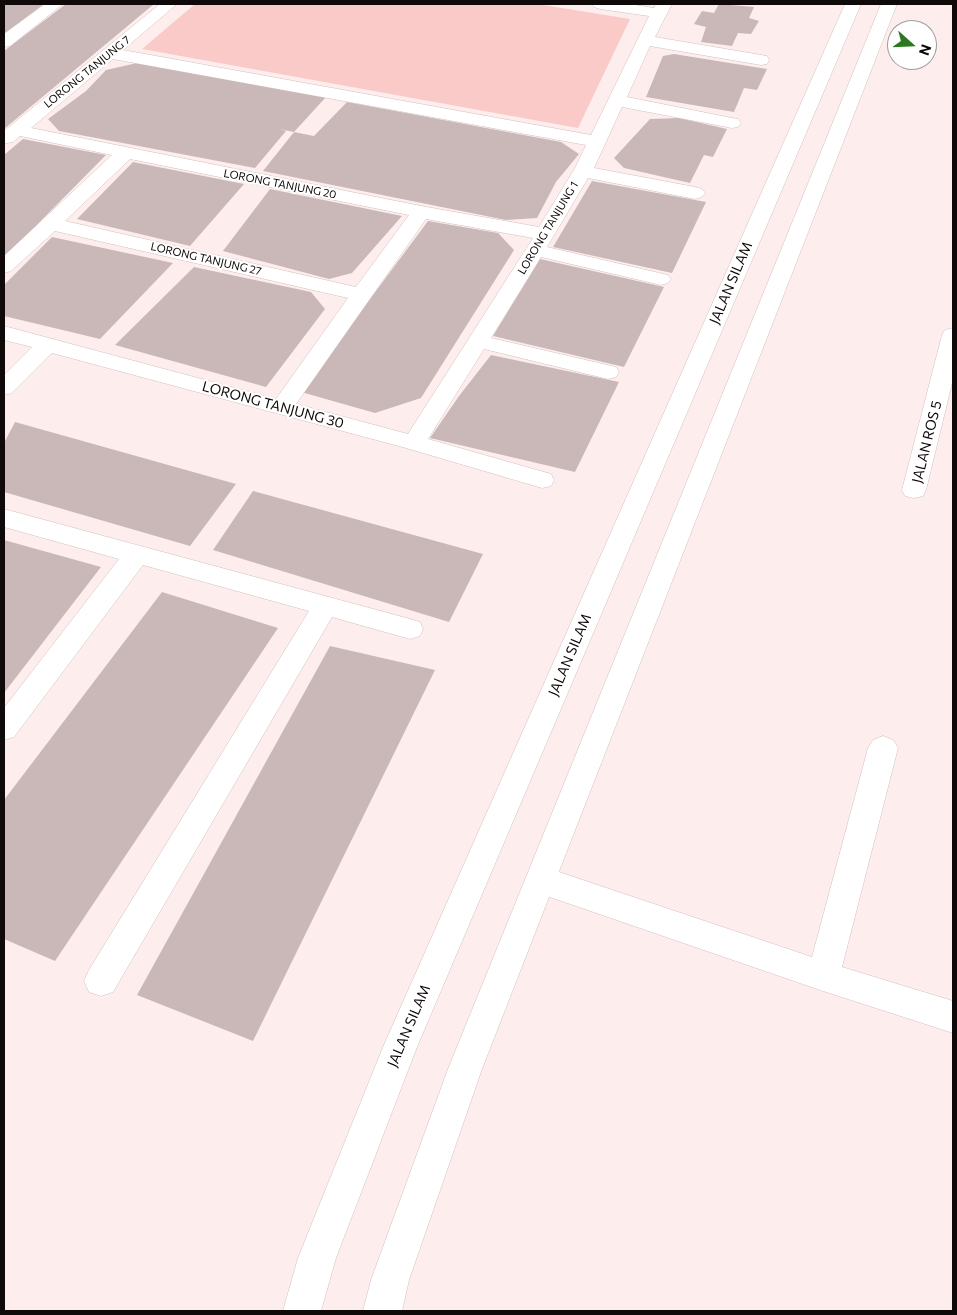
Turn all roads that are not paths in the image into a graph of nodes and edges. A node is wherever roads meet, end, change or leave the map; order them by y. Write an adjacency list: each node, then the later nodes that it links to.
1 (55, 4): 8 (main road)
2 (170, 4): 9 (main road, LORONG TANJUNG 7)
3 (600, 4): 6 (main road)
4 (853, 4): 44 (main road, JALAN SILAM)
5 (889, 4): 40 (main road)
6 (661, 8): 7 (main road, LORONG TANJUNG 1)
7 (645, 40): 10 (main road); 11 (main road, LORONG TANJUNG 1)
8 (4, 42)
9 (110, 53): 13 (main road, LORONG TANJUNG 7); 14 (main road)
10 (761, 60)
11 (616, 100): 12 (main road); 14 (main road, LORONG TANJUNG 1)
12 (732, 123)
13 (10, 135): 15 (main road, LORONG TANJUNG 20)
14 (596, 141): 16 (main road, LORONG TANJUNG 1)
15 (125, 153): 18 (main road, LORONG TANJUNG 20); 19 (main road)
16 (582, 171): 17 (main road); 20 (main road, LORONG TANJUNG 1)
17 (695, 192)
18 (421, 212): 20 (main road, LORONG TANJUNG 20); 23 (main road)
19 (51, 224): 21 (main road); 23 (main road, LORONG TANJUNG 27)
20 (540, 242): 22 (main road, LORONG TANJUNG 20); 26 (main road, LORONG TANJUNG 1)
21 (4, 267)
22 (661, 279)
23 (361, 295): 30 (main road)
24 (4, 333): 27 (main road, LORONG TANJUNG 30)
25 (953, 335): 33 (main road, JALAN ROS 5)
26 (478, 342): 28 (main road); 31 (main road, LORONG TANJUNG 1)
27 (47, 344): 29 (main road); 30 (main road, LORONG TANJUNG 30)
28 (608, 372)
29 (4, 388)
30 (281, 408): 31 (main road, LORONG TANJUNG 30)
31 (414, 443): 32 (main road, LORONG TANJUNG 30)
32 (542, 480)
33 (914, 490)
34 (4, 518): 35 (main road)
35 (137, 554): 36 (main road); 38 (main road)
36 (325, 607): 37 (main road); 42 (main road)
37 (410, 629)
38 (4, 729)
39 (883, 748): 41 (main road)
40 (541, 880): 41 (main road); 45 (main road)
41 (823, 976): 43 (main road)
42 (101, 981)
43 (953, 1017)
44 (302, 1311)
45 (382, 1311)

